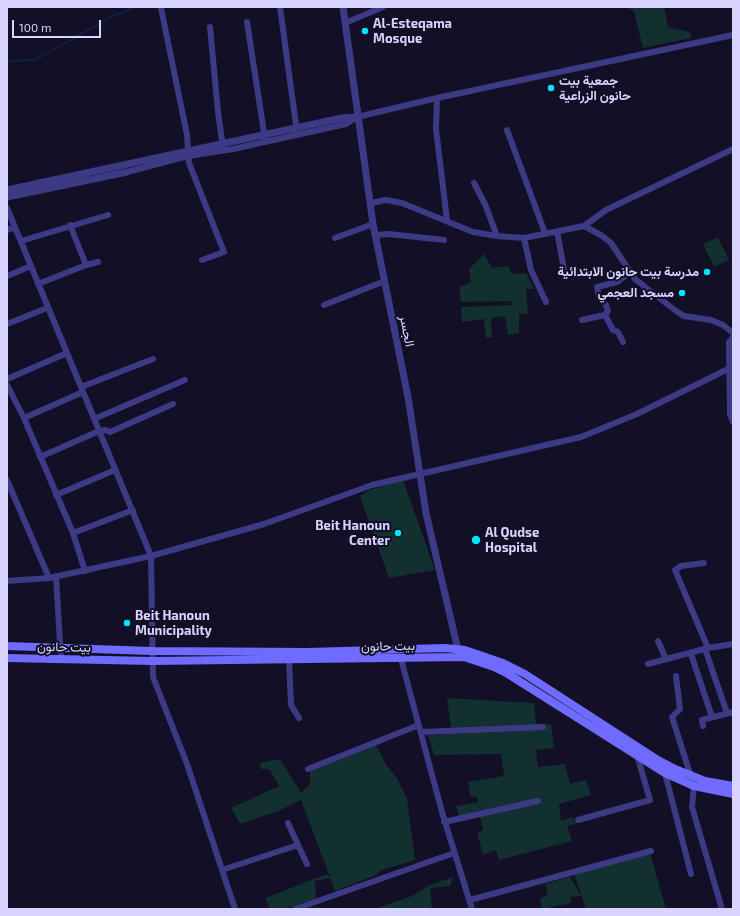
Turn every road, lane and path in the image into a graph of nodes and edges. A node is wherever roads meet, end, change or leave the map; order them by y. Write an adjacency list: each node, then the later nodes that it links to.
1 (280, 7): 12 (street)
2 (343, 7): 6 (street, الجسر)
3 (383, 7): 6 (street)
4 (161, 8): 16 (street)
5 (247, 22): 13 (street)
6 (345, 24): 10 (street, الجسر)
7 (210, 27): 14 (street)
8 (733, 35): 9 (street)
9 (437, 98): 10 (street); 24 (street)
10 (358, 117): 12 (street); 21 (street, الجسر)
11 (507, 130): 31 (street)
12 (295, 131): 13 (street)
13 (264, 138): 14 (street)
14 (223, 147): 16 (street)
15 (733, 149): 27 (street)
16 (188, 153): 17 (street); 19 (street); 38 (street)
17 (127, 172): 20 (street)
18 (474, 183): 33 (street)
19 (7, 190)
20 (7, 197)
21 (371, 203): 24 (street); 25 (street, الجسر)
22 (7, 208): 28 (street)
23 (108, 215): 26 (street)
24 (447, 220): 33 (street)
25 (373, 224): 32 (street, الجسر); 34 (street)
26 (70, 225): 37 (street); 40 (street)
27 (584, 226): 30 (street); 42 (street)
28 (15, 227): 29 (street); 37 (street)
29 (7, 230)
30 (557, 231): 31 (street); 43 (street)
31 (545, 233): 35 (street)
32 (376, 235): 36 (street); 45 (street, الجسر)
33 (497, 236): 35 (street)
34 (335, 238)
35 (524, 238): 47 (street)
36 (444, 240)
37 (21, 241): 41 (street)
38 (202, 260)
39 (98, 262): 40 (street)
40 (86, 265): 46 (street)
41 (31, 266): 44 (street); 46 (street)
42 (630, 272): 50 (street); 53 (street)
43 (565, 275)
44 (7, 276)
45 (385, 280): 48 (street); 70 (street, الجسر)
46 (38, 284): 49 (street)
47 (546, 302)
48 (324, 306)
49 (47, 308): 52 (street); 56 (street)
50 (605, 315): 51 (street); 55 (street)
51 (582, 320)
52 (7, 324)
53 (733, 333)
54 (733, 337): 58 (street)
55 (623, 342)
56 (67, 353): 59 (street); 62 (street)
57 (153, 359): 62 (street)
58 (730, 368): 66 (street); 70 (street)
59 (7, 379)
60 (185, 380): 65 (street)
61 (7, 385): 64 (street)
62 (82, 389): 64 (street); 65 (street)
63 (173, 404): 67 (street)
64 (24, 418): 68 (street)
65 (94, 419): 67 (street)
66 (733, 422)
67 (99, 431): 68 (street); 69 (street)
68 (40, 457): 72 (street)
69 (115, 470): 72 (street); 73 (street)
70 (420, 474): 75 (street); 87 (street, الجسر)
71 (7, 480): 79 (street)
72 (56, 495): 74 (street)
73 (133, 510): 74 (street); 75 (street)
74 (73, 533): 77 (street)
75 (151, 556): 77 (street); 86 (street)
76 (704, 563): 85 (street)
77 (85, 571): 78 (street)
78 (56, 576): 79 (street); 84 (street)
79 (49, 578): 80 (street)
80 (7, 581)
81 (658, 641): 93 (street)
82 (733, 644): 85 (street)
83 (7, 646): 84 (main road, بيت حانون)
84 (60, 647): 86 (main road, بيت حانون); 90 (street)
85 (707, 648): 88 (street); 97 (street)
86 (152, 651): 87 (main road, بيت حانون); 94 (street)
87 (458, 653): 92 (main road, بيت حانون); 104 (main road, بيت حانون); 107 (main road, بيت حانون)
88 (691, 654): 93 (street); 99 (street)
89 (7, 658): 90 (main road, بيت حانون)
90 (61, 659): 94 (main road, بيت حانون)
91 (289, 659): 92 (main road, بيت حانون); 94 (main road, بيت حانون); 98 (street)
92 (401, 659): 100 (street)
93 (666, 659): 95 (street)
94 (153, 661): 119 (street)
95 (648, 664)
96 (676, 676): 107 (street)
97 (730, 712): 99 (street)
98 (299, 718)
99 (712, 718): 101 (street)
100 (419, 725): 103 (street); 105 (street)
101 (703, 726)
102 (543, 727): 103 (street)
103 (421, 732): 113 (street)
104 (637, 755): 106 (main road, بيت حانون); 112 (street)
105 (308, 769)
106 (665, 773): 108 (main road, بيت حانون); 120 (street)
107 (690, 776): 108 (street); 109 (main road, بيت حانون)
108 (694, 786): 110 (main road, بيت حانون); 125 (street)
109 (733, 786)
110 (733, 794)
111 (538, 800): 113 (street)
112 (578, 820)
113 (444, 822): 117 (street)
114 (288, 823): 115 (street)
115 (298, 845): 118 (street); 119 (street)
116 (651, 851): 121 (street)
117 (454, 853): 121 (street); 123 (street)
118 (306, 864)
119 (222, 870): 122 (street)
120 (691, 874)
121 (470, 900): 124 (street)
122 (235, 909)
123 (295, 909)
124 (472, 909)
125 (722, 909)

